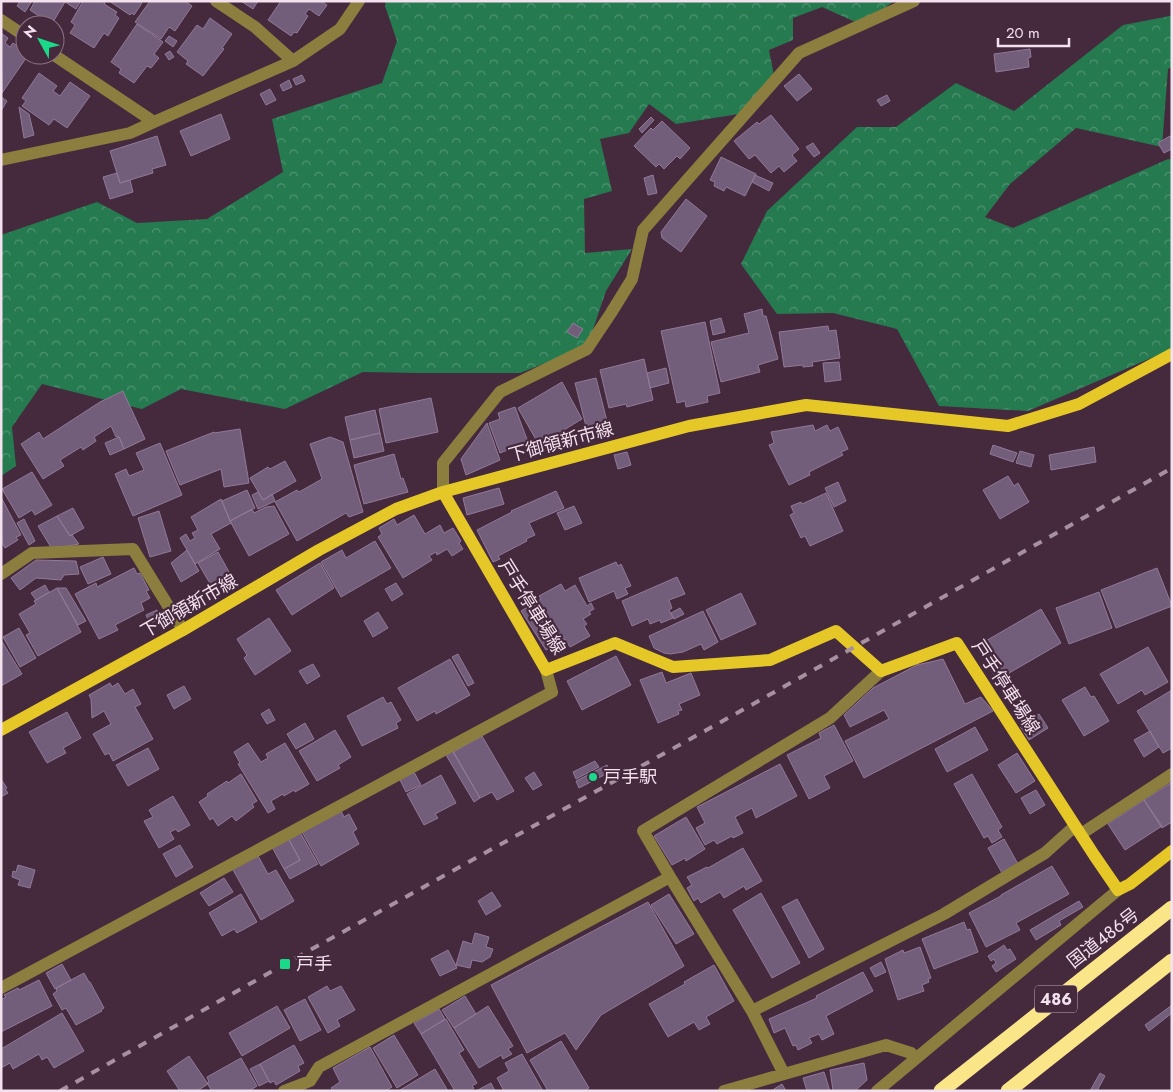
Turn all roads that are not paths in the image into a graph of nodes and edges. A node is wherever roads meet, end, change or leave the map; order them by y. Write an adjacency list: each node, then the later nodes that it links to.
1 (216, 1): 6 (street)
2 (359, 1): 6 (street)
3 (914, 1): 11 (street)
4 (1, 20): 5 (street)
5 (15, 29)
6 (293, 61): 8 (street)
7 (65, 62): 8 (street)
8 (154, 122): 9 (street)
9 (1, 160)
10 (1172, 354): 11 (main road, 下御領新市線)
11 (442, 492): 13 (main road, 下御領新市線); 14 (main road, 戸手停車場線)
12 (1, 574): 13 (street)
13 (183, 630): 16 (main road, 下御領新市線)
14 (546, 670): 15 (main road, 戸手停車場線); 24 (street)
15 (881, 670): 18 (main road, 戸手停車場線); 20 (street)
16 (1, 730)
17 (1172, 774): 18 (street)
18 (1078, 830): 21 (main road, 戸手停車場線); 25 (street)
19 (1172, 851): 21 (main road)
20 (670, 877): 25 (street); 28 (street)
21 (1118, 890): 26 (street)
22 (1172, 908): 31 (highway, 国道486号 / 486)
23 (1172, 961): 32 (highway, 486)
24 (1, 988)
25 (752, 1011): 27 (street)
26 (916, 1058): 27 (street); 30 (street)
27 (784, 1074): 29 (street)
28 (284, 1091)
29 (724, 1091)
30 (877, 1091)
31 (941, 1091)
32 (1008, 1091)

